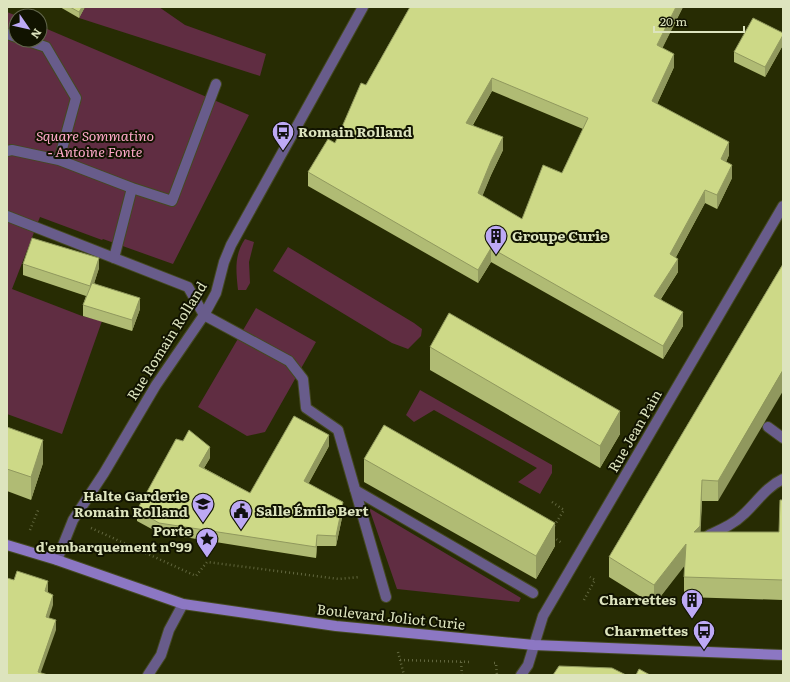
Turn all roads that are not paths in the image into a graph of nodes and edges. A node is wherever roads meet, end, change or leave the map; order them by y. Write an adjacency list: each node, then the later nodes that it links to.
1 (363, 7): 10 (street, Rue Romain Rolland)
2 (47, 48): 5 (street)
3 (216, 84): 6 (street)
4 (7, 152): 5 (street)
5 (59, 160): 6 (street)
6 (132, 188): 9 (street)
7 (783, 206): 21 (street, Rue Jean Pain)
8 (7, 216): 9 (street)
9 (114, 258): 10 (street)
10 (204, 315): 14 (street); 17 (street, Rue Romain Rolland)
11 (768, 427): 12 (street)
12 (783, 438)
13 (783, 479): 15 (street)
14 (355, 490): 18 (street); 19 (street)
15 (709, 535)
16 (7, 545): 17 (street, Boulevard Joliot Curie)
17 (57, 560): 20 (street, Boulevard Joliot Curie)
18 (534, 593)
19 (386, 597)
20 (183, 604): 21 (street, Boulevard Joliot Curie); 23 (street)
21 (534, 645): 22 (street, Boulevard Joliot Curie); 24 (street, Rue Jean Pain)
22 (783, 655)
23 (148, 675)
24 (521, 675)

